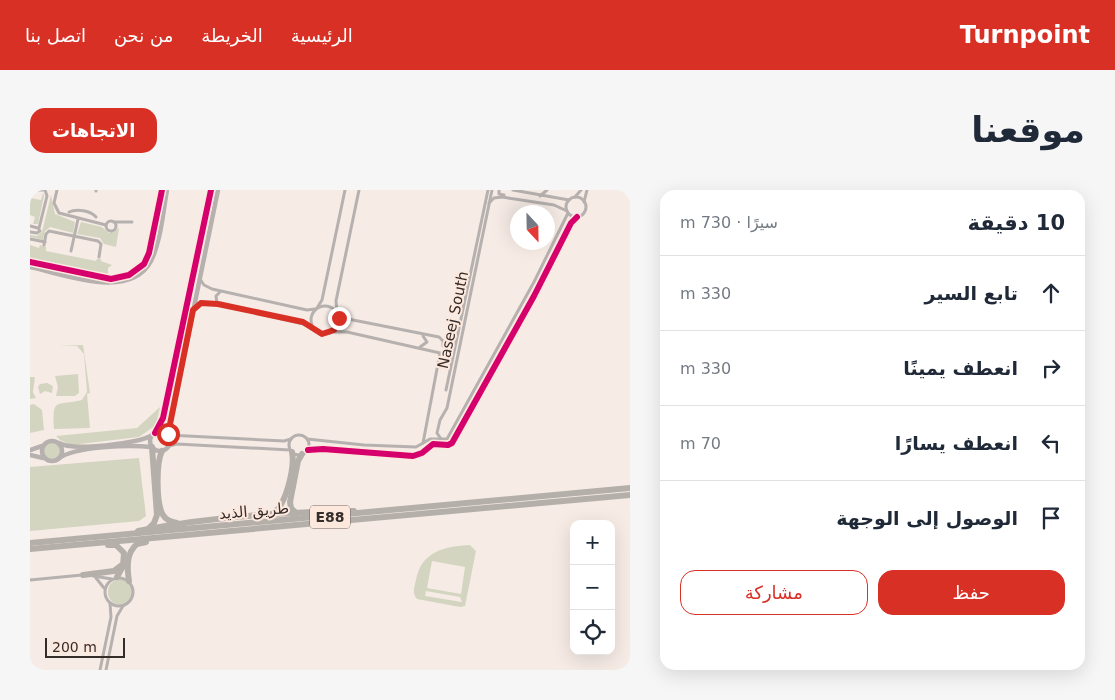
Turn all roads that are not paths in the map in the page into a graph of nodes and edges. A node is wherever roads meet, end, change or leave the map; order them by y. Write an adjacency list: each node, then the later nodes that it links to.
1 (39, 190): 2 (street)
2 (45, 190): 16 (street); 34 (street)
3 (162, 190): 42 (street)
4 (167, 190): 43 (street)
5 (211, 190): 59 (street)
6 (218, 190): 44 (street)
7 (345, 190): 47 (street)
8 (359, 190): 49 (street)
9 (488, 190): 55 (street)
10 (492, 190): 23 (street, Naseej South)
11 (499, 190): 18 (street)
12 (513, 190): 17 (street)
13 (547, 190): 17 (street); 19 (street)
14 (581, 190): 20 (street)
15 (587, 190): 22 (street)
16 (56, 192): 29 (street)
17 (540, 196): 19 (street)
18 (512, 198): 23 (street); 26 (street)
19 (550, 198): 21 (street)
20 (575, 198): 21 (street); 22 (street)
21 (570, 200): 26 (street)
22 (584, 202): 27 (street)
23 (489, 204): 58 (street, Naseej South)
24 (69, 212): 25 (street)
25 (83, 212): 28 (street); 29 (street)
26 (568, 212): 27 (street); 39 (street)
27 (577, 217): 57 (street)
28 (96, 218)
29 (80, 219): 32 (street); 36 (street)
30 (114, 222): 31 (street); 32 (street); 32 (street)
31 (132, 222)
32 (106, 225)
33 (30, 226): 34 (street)
34 (39, 228): 35 (street)
35 (30, 232)
36 (74, 236): 37 (street); 38 (street); 41 (street)
37 (30, 239)
38 (71, 251)
39 (548, 254): 40 (street); 56 (street)
40 (542, 256)
41 (99, 257)
42 (30, 262)
43 (30, 267)
44 (200, 276): 45 (street); 48 (street)
45 (221, 292): 46 (street); 47 (street)
46 (218, 304): 48 (street); 50 (street)
47 (316, 308): 49 (street); 50 (street)
48 (193, 310): 60 (street)
49 (337, 314): 51 (street); 52 (street)
50 (312, 326): 51 (street)
51 (332, 332): 53 (street)
52 (416, 333): 53 (street); 54 (street)
53 (412, 346): 64 (street)
54 (443, 346)
55 (446, 390)
56 (454, 427): 57 (street); 58 (street)
57 (460, 431): 73 (street)
58 (451, 433): 64 (street)
59 (153, 434): 60 (street); 63 (street); 68 (street)
60 (168, 435): 61 (street); 66 (street)
61 (292, 439): 62 (street); 71 (street)
62 (307, 439): 67 (street); 72 (street)
63 (59, 443): 65 (street); 76 (street)
64 (423, 444): 67 (street)
65 (43, 445): 69 (street); 75 (street)
66 (169, 446): 70 (street); 71 (street)
67 (399, 446): 73 (street)
68 (152, 447): 70 (street); 76 (street); 83 (highway)
69 (30, 450)
70 (162, 451): 82 (highway)
71 (291, 451): 72 (street); 81 (highway)
72 (305, 452): 73 (street); 80 (highway)
73 (398, 454)
74 (30, 455): 75 (street)
75 (44, 458): 76 (street)
76 (58, 459)
77 (630, 488): 79 (highway, طريق الذيد / E88)
78 (630, 495): 85 (highway, طريق الذيد / E88)
79 (395, 511): 80 (highway); 84 (highway, طريق الذيد / E88)
80 (296, 513): 81 (highway)
81 (271, 515): 82 (highway)
82 (183, 522): 83 (highway)
83 (147, 529): 84 (highway)
84 (118, 536): 86 (highway, طريق الذيد / E88)
85 (177, 536): 87 (highway, طريق الذيد / E88); 93 (highway)
86 (30, 544)
87 (67, 545): 88 (highway, طريق الذيد / E88); 89 (highway)
88 (30, 549)
89 (124, 562): 90 (highway); 91 (highway)
90 (86, 575): 91 (street); 92 (street); 94 (street)
91 (115, 578): 93 (street); 94 (street)
92 (30, 580)
93 (129, 581): 96 (street)
94 (105, 590): 95 (street)
95 (110, 603): 96 (street); 97 (street)
96 (123, 606): 98 (street)
97 (100, 670)
98 (106, 670)

